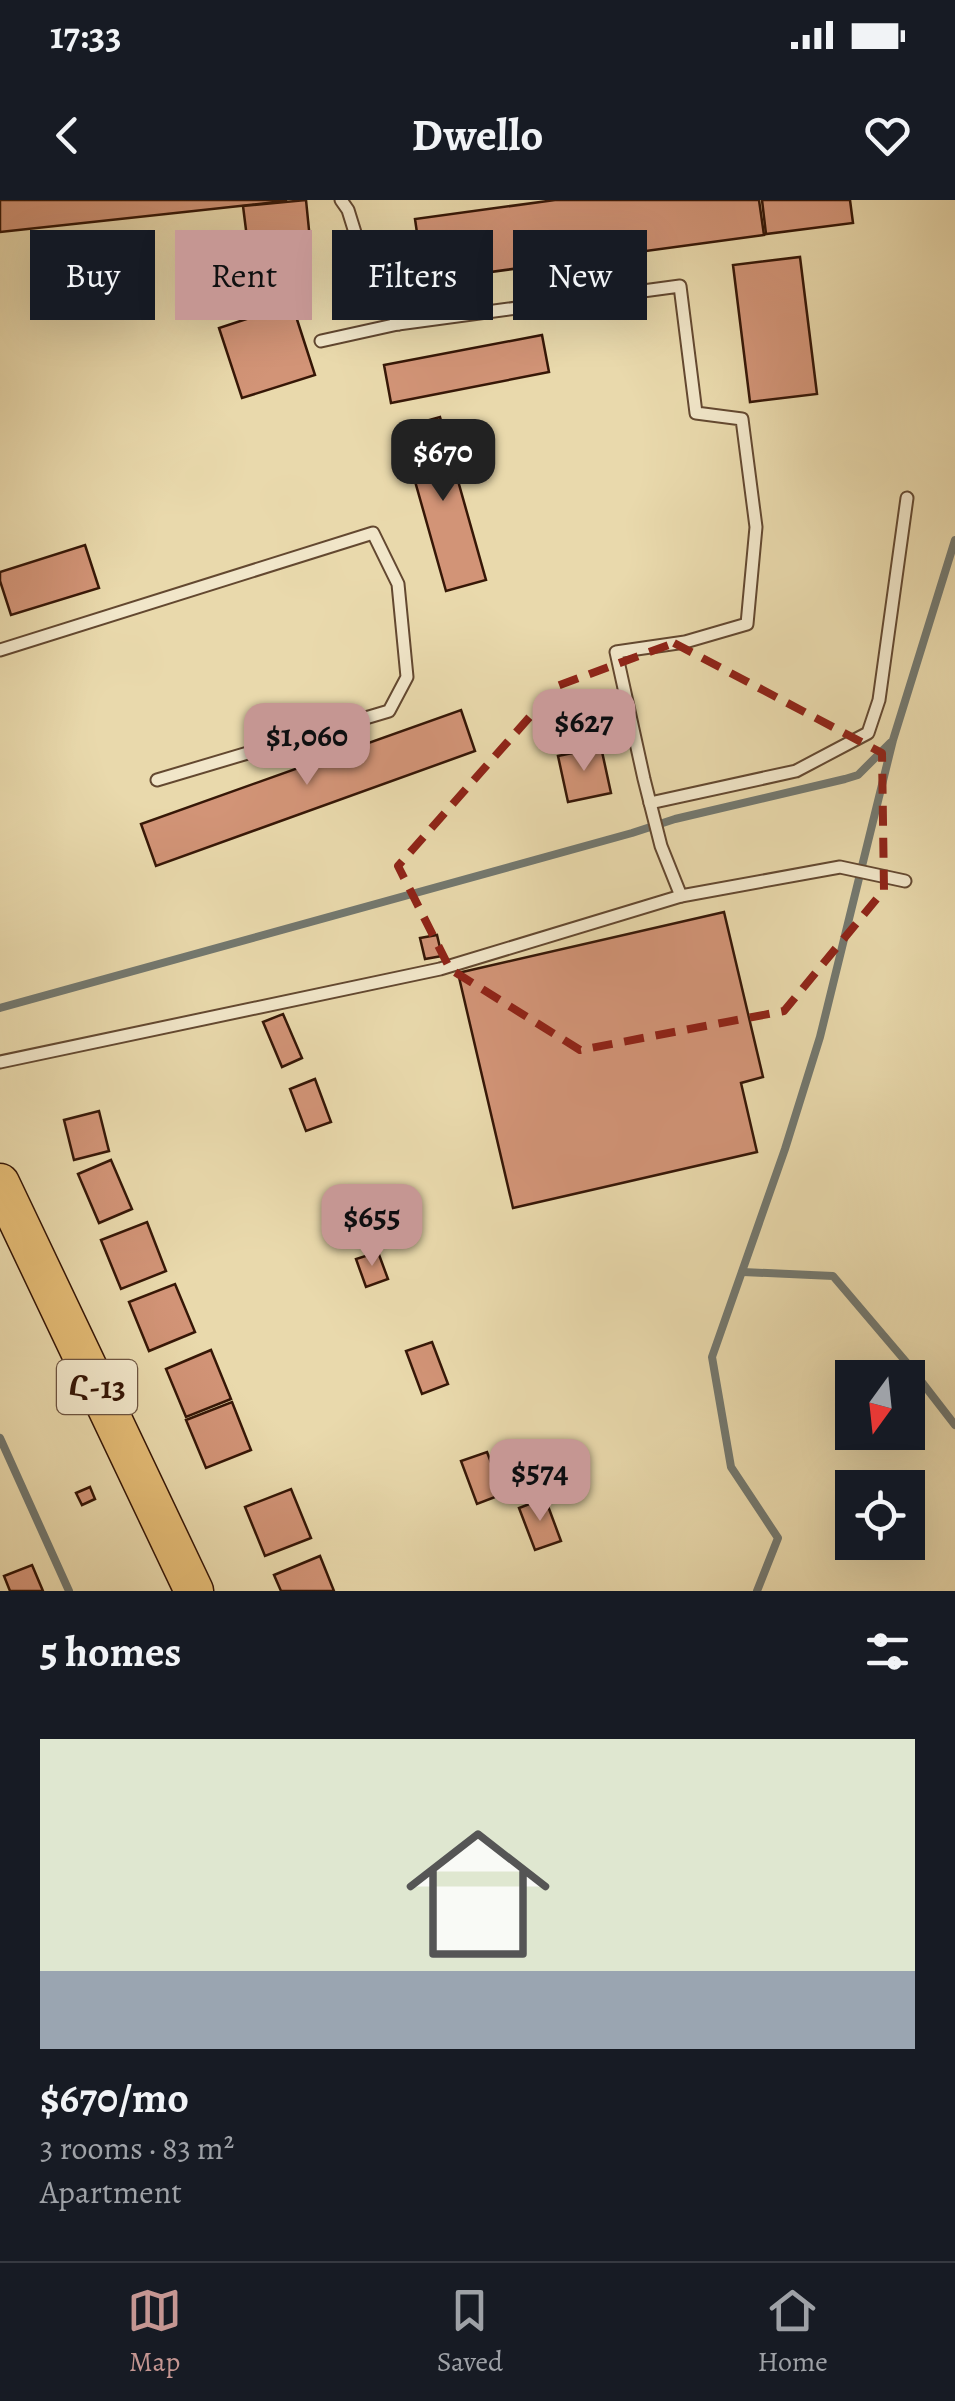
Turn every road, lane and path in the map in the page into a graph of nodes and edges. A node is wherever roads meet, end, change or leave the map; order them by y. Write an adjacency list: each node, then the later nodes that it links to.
1 (341, 200): 2 (lane)
2 (398, 324): 3 (lane); 7 (lane)
3 (321, 341)
4 (907, 498): 7 (lane)
5 (0, 650): 6 (lane)
6 (157, 780)
7 (650, 803): 9 (lane)
8 (905, 880): 9 (lane)
9 (681, 896): 10 (lane)
10 (0, 1062)
11 (0, 1183): 12 (main road, Հ-13)
12 (194, 1591)

